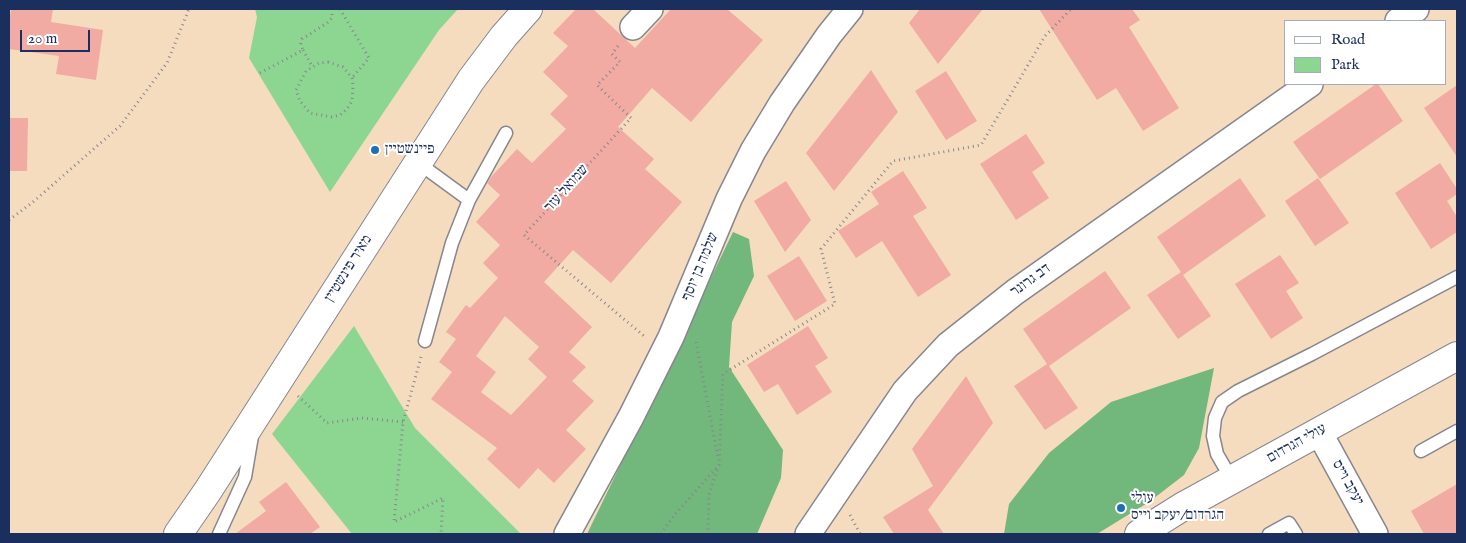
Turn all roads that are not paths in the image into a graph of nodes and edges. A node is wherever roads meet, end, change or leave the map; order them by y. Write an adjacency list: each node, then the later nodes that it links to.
1 (528, 9): 9 (street, מאיר פינשטיין)
2 (650, 9): 6 (street)
3 (850, 9): 21 (street, שלמה בן יוסף)
4 (1416, 9): 5 (street)
5 (1400, 20)
6 (632, 27)
7 (1309, 85): 22 (street, דב גרונר)
8 (506, 133): 10 (lane)
9 (417, 162): 10 (lane); 14 (street, מאיר פינשטיין)
10 (469, 200): 12 (lane)
11 (1457, 277): 18 (lane)
12 (425, 342)
13 (1457, 356): 15 (street, עולי הגרדום)
14 (255, 417): 19 (street, מאיר פינשטיין); 20 (lane)
15 (1319, 432): 18 (street, עולי הגרדום); 26 (street, יעקב וייס)
16 (1457, 432): 17 (lane)
17 (1421, 451)
18 (1232, 480): 23 (street, עולי הגרדום)
19 (178, 534)
20 (220, 534)
21 (567, 534)
22 (808, 534)
23 (1139, 534)
24 (1269, 534): 25 (lane)
25 (1296, 534)
26 (1375, 534)

